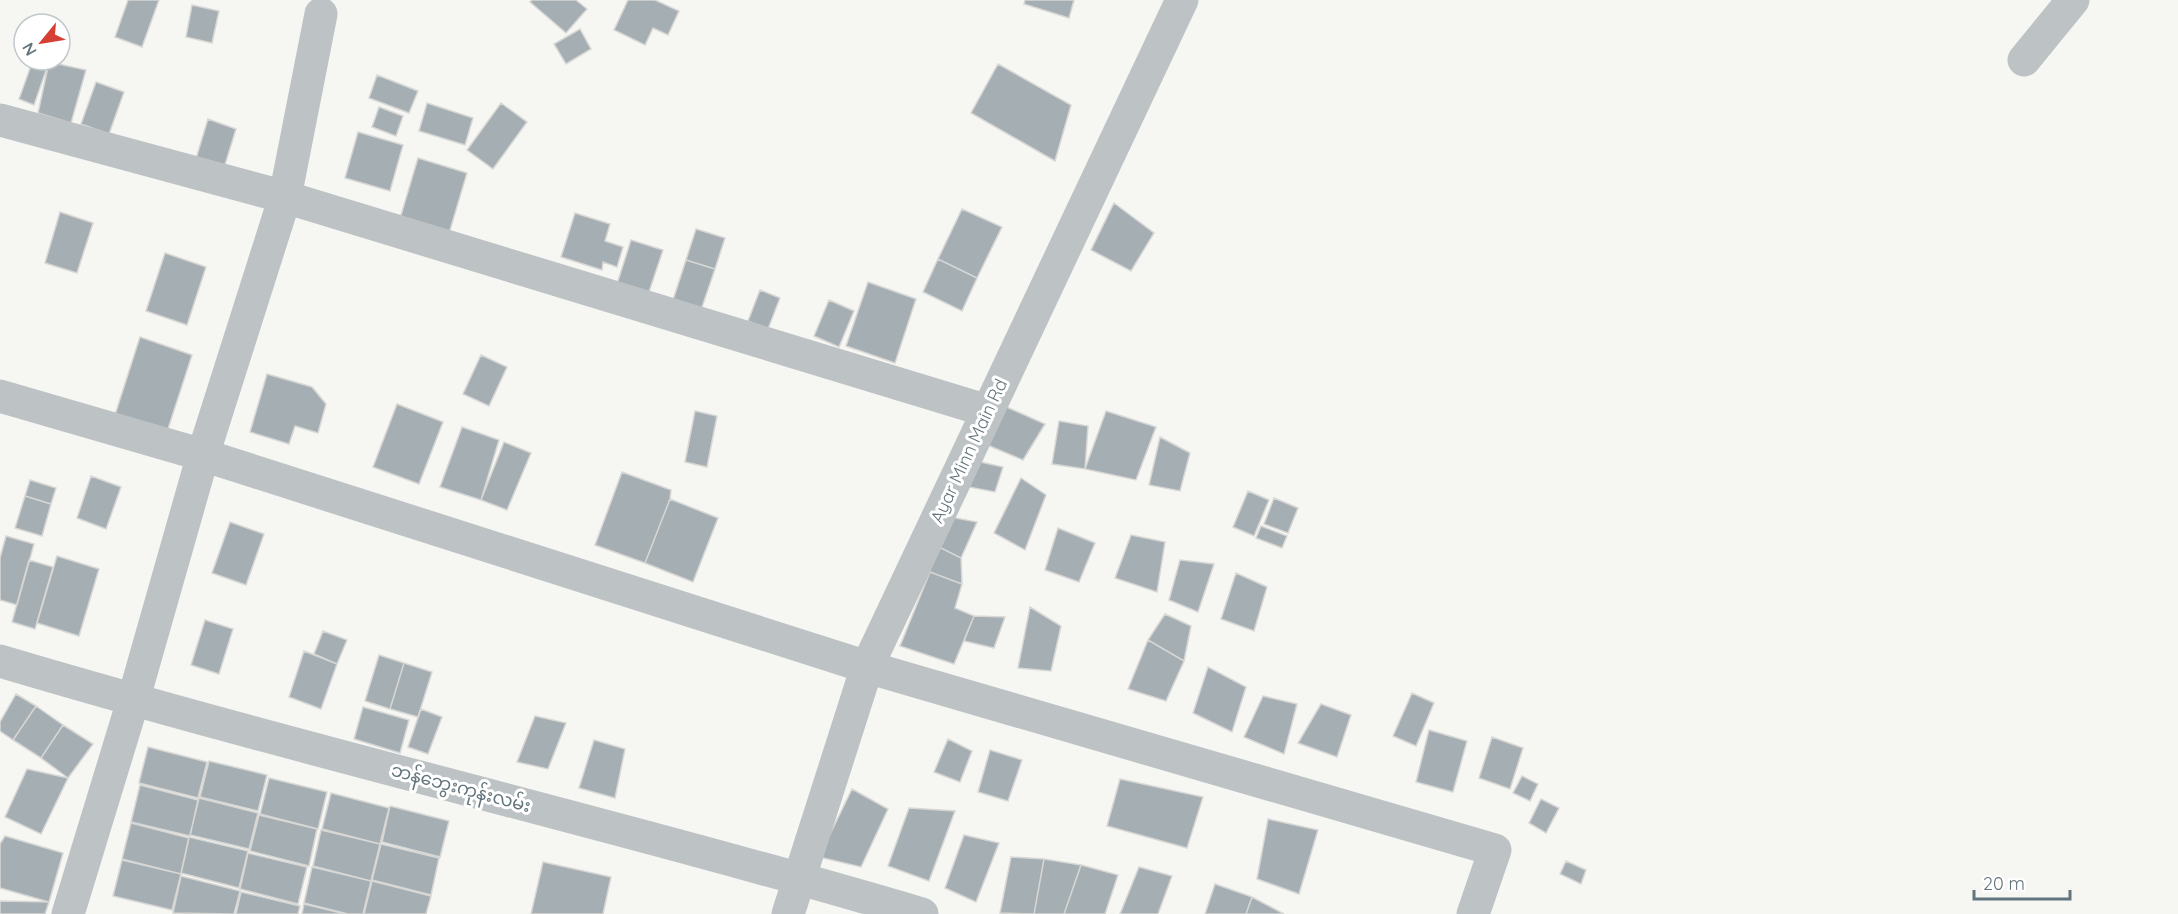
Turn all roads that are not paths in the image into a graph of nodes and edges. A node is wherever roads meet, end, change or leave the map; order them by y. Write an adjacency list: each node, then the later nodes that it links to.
1 (1182, 0): 8 (street, Ayar Minn Main Rd)
2 (2073, 0): 4 (street)
3 (321, 14): 6 (street)
4 (2024, 60)
5 (0, 120): 6 (street)
6 (285, 197): 8 (street); 9 (street)
7 (0, 396): 9 (street)
8 (988, 411): 11 (street, Ayar Minn Main Rd)
9 (203, 454): 11 (street); 12 (street)
10 (0, 661): 12 (street, ဘန်ဘွေးကုန်းလမ်း)
11 (867, 667): 13 (street, Ayar Minn Main Rd); 17 (street)
12 (133, 700): 13 (street, ဘန်ဘွေးကုန်းလမ်း); 14 (street)
13 (799, 878): 15 (street, Ayar Minn Main Rd); 16 (street, ဘန်ဘွေးကုန်းလမ်း)
14 (68, 914)
15 (788, 914)
16 (922, 914)
17 (1473, 914)

